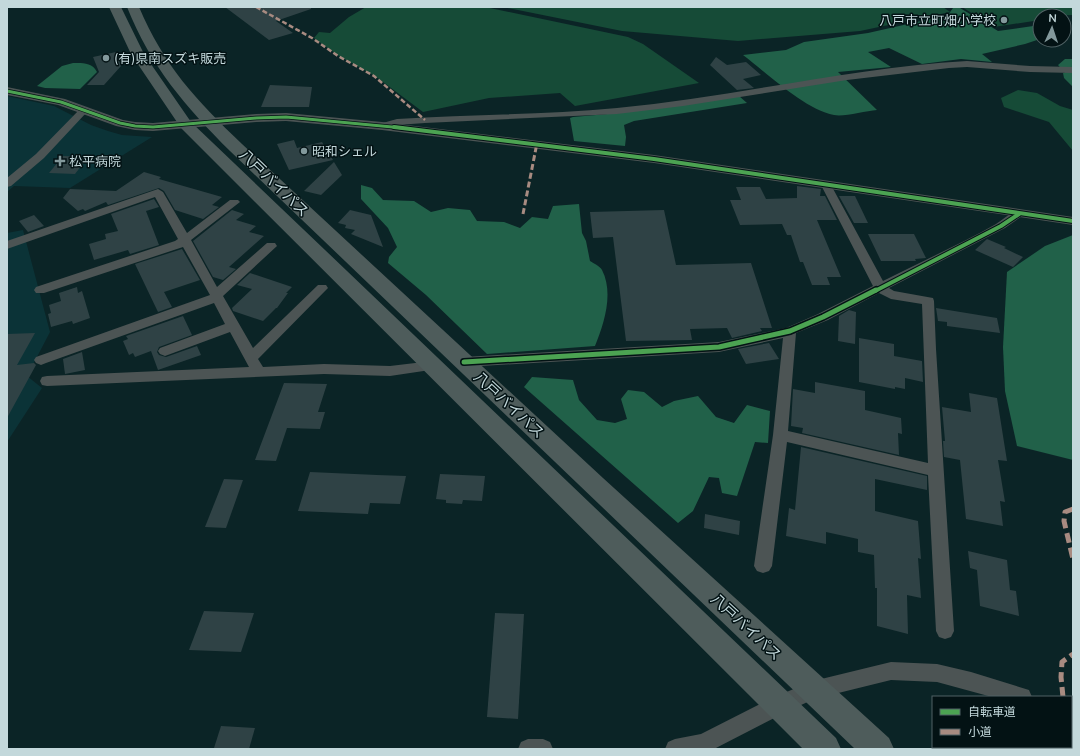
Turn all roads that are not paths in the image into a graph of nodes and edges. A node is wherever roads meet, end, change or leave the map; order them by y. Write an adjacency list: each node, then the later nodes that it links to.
1 (115, 7): 7 (highway, 八戸バイパス)
2 (133, 7): 6 (highway, 八戸バイパス)
3 (1073, 70): 8 (street)
4 (7, 91): 5 (street)
5 (83, 111): 7 (street); 9 (street)
6 (210, 122): 7 (street); 8 (street); 26 (highway, 八戸バイパス)
7 (186, 125): 27 (highway, 八戸バイパス)
8 (382, 126): 10 (street)
9 (7, 184)
10 (826, 185): 12 (street); 18 (street)
11 (234, 202): 14 (street)
12 (1019, 214): 13 (street); 18 (street)
13 (1073, 221)
14 (185, 240): 15 (street); 19 (street); 20 (street)
15 (7, 245)
16 (271, 246): 20 (street)
17 (322, 288): 24 (street)
18 (880, 288): 22 (street); 31 (street)
19 (40, 290)
20 (216, 296): 21 (street); 25 (street)
21 (233, 326): 23 (street); 24 (street)
22 (790, 331): 26 (street); 30 (street)
23 (165, 351)
24 (252, 358): 28 (street)
25 (41, 360)
26 (464, 362): 34 (highway, 八戸バイパス)
27 (432, 366): 28 (street); 36 (highway, 八戸バイパス)
28 (259, 372): 29 (street)
29 (47, 380)
30 (780, 435): 31 (street); 32 (street)
31 (936, 471): 33 (street)
32 (763, 566)
33 (945, 631)
34 (813, 690): 35 (street); 36 (street); 41 (highway, 八戸バイパス)
35 (1019, 696)
36 (779, 705): 39 (street); 40 (highway, 八戸バイパス)
37 (528, 749): 38 (street)
38 (543, 749)
39 (675, 749)
40 (825, 749)
41 (878, 749)

